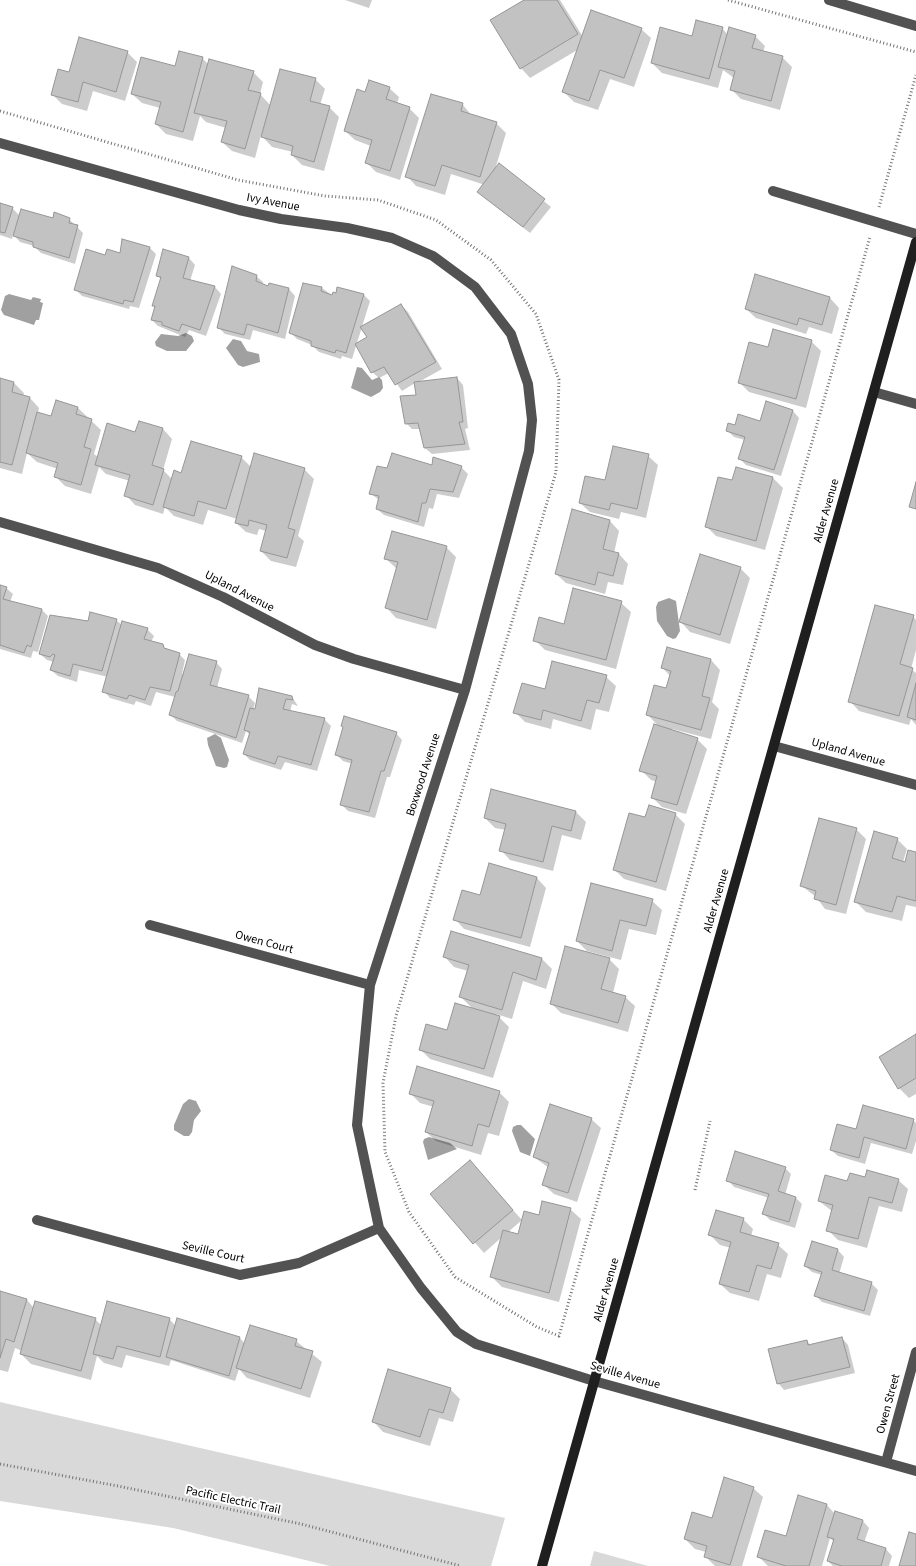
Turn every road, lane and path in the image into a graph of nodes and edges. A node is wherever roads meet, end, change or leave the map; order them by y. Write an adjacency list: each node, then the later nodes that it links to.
1 (728, 0): 4 (path)
2 (829, 0): 3 (street)
3 (916, 26)
4 (916, 52)
5 (916, 75): 9 (path)
6 (0, 111): 9 (path)
7 (0, 143): 12 (street, Ivy Avenue)
8 (773, 191): 9 (street)
9 (875, 221): 10 (street)
10 (916, 234)
11 (916, 242): 13 (main road, Alder Avenue)
12 (511, 334): 16 (street, Boxwood Avenue)
13 (874, 392): 14 (street); 17 (main road, Alder Avenue)
14 (916, 404)
15 (0, 522): 16 (street, Upland Avenue)
16 (465, 690): 20 (street, Boxwood Avenue)
17 (774, 746): 18 (street, Upland Avenue); 26 (main road, Alder Avenue)
18 (916, 785)
19 (150, 925): 20 (street, Owen Court)
20 (370, 985): 24 (street, Boxwood Avenue)
21 (710, 1121): 22 (path)
22 (695, 1190)
23 (37, 1220): 24 (street, Seville Court)
24 (379, 1228): 26 (street, Seville Avenue)
25 (916, 1352): 27 (street, Owen Street)
26 (594, 1381): 27 (street, Seville Avenue); 31 (main road, Alder Avenue)
27 (886, 1462): 29 (street, Seville Avenue)
28 (0, 1464): 30 (path, Pacific Electric Trail)
29 (916, 1471)
30 (461, 1566)
31 (542, 1566)

